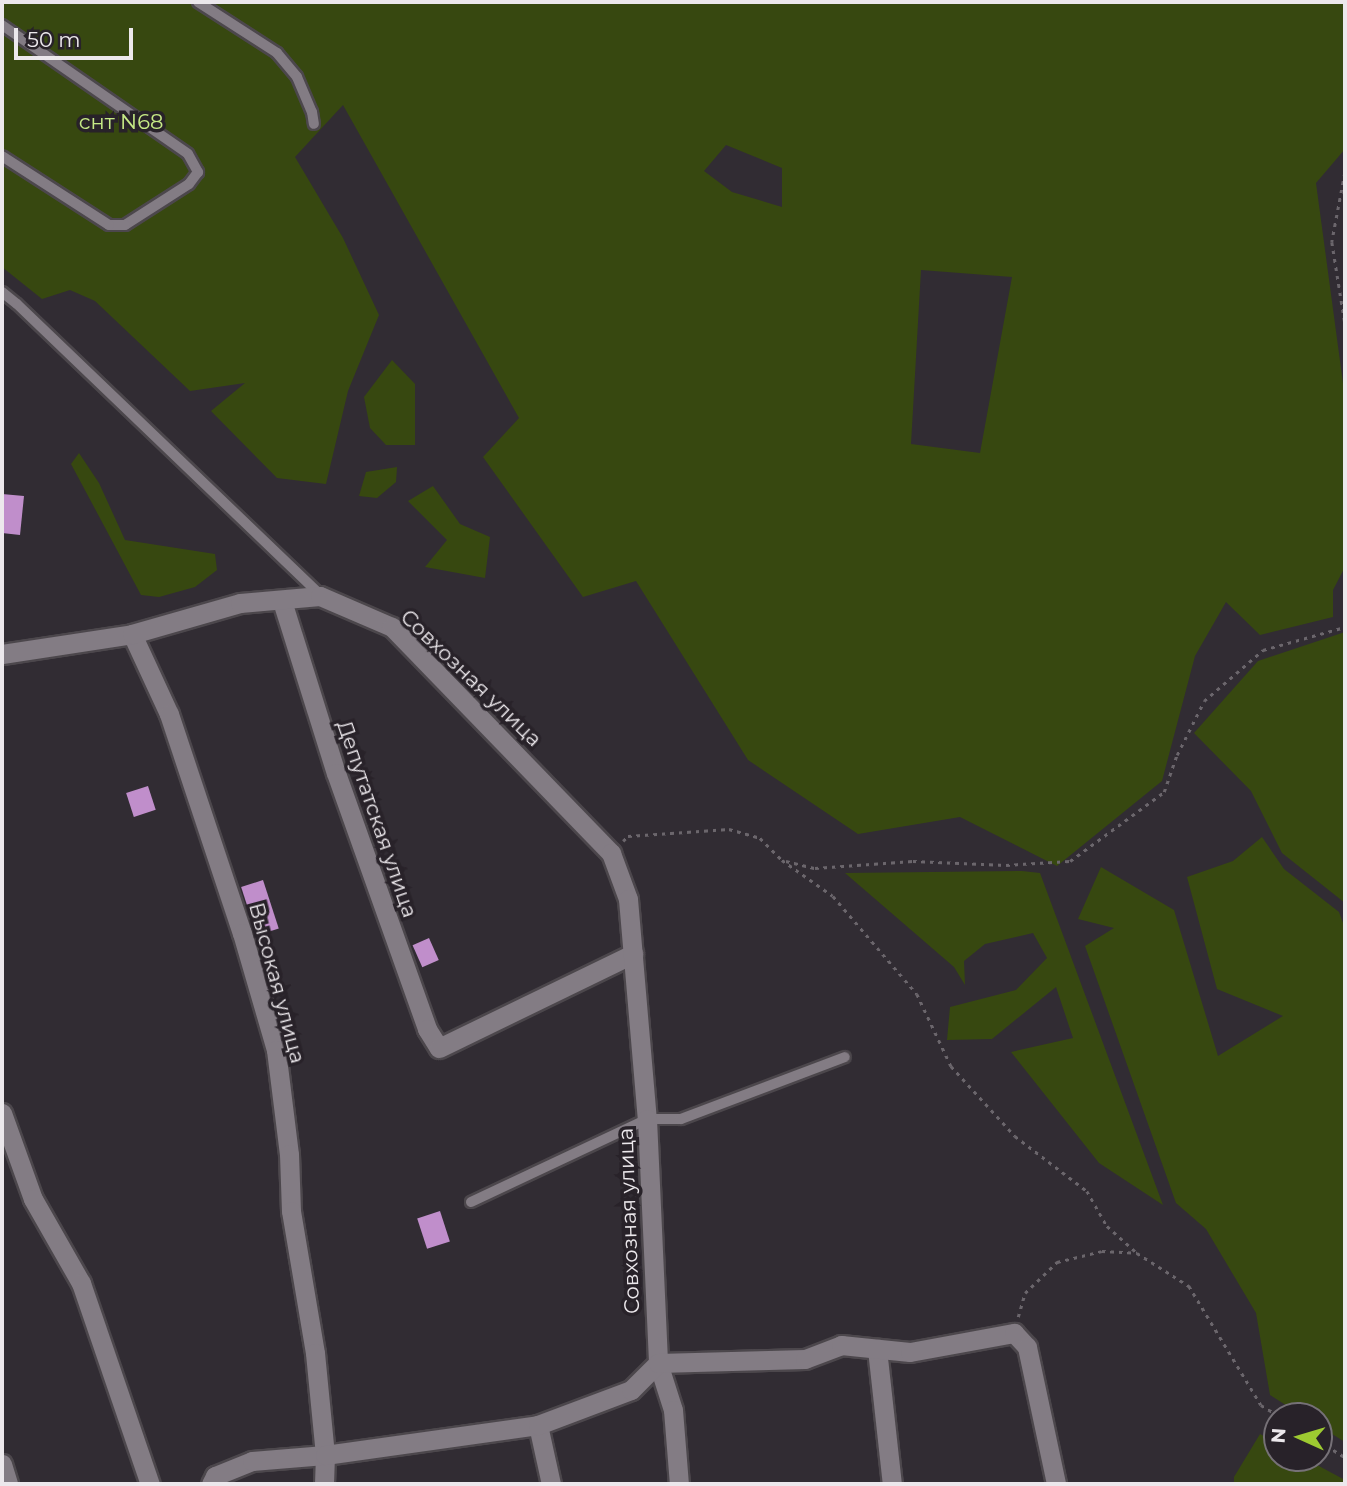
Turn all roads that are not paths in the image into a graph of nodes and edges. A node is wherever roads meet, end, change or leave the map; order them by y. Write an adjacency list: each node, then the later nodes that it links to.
1 (198, 2): 3 (lane)
2 (2, 25): 4 (lane)
3 (314, 124)
4 (2, 156)
5 (2, 292): 6 (lane)
6 (320, 596): 7 (street); 10 (street, Совхозная улица)
7 (282, 601): 8 (street); 10 (street, Депутатская улица)
8 (132, 634): 9 (street); 18 (street, Высокая улица)
9 (2, 654)
10 (633, 954): 13 (street, Совхозная улица)
11 (845, 1058): 13 (lane)
12 (2, 1113): 21 (street)
13 (647, 1119): 14 (lane); 16 (street, Совхозная улица)
14 (471, 1202)
15 (877, 1349): 16 (street); 26 (street); 27 (street)
16 (657, 1363): 17 (street); 25 (street, Совхозная улица)
17 (538, 1425): 18 (street); 24 (street)
18 (325, 1455): 22 (street); 23 (street, Высокая улица)
19 (2, 1464): 20 (street)
20 (8, 1484)
21 (150, 1484)
22 (211, 1484)
23 (324, 1484)
24 (551, 1484)
25 (679, 1484)
26 (892, 1484)
27 (1056, 1484)

